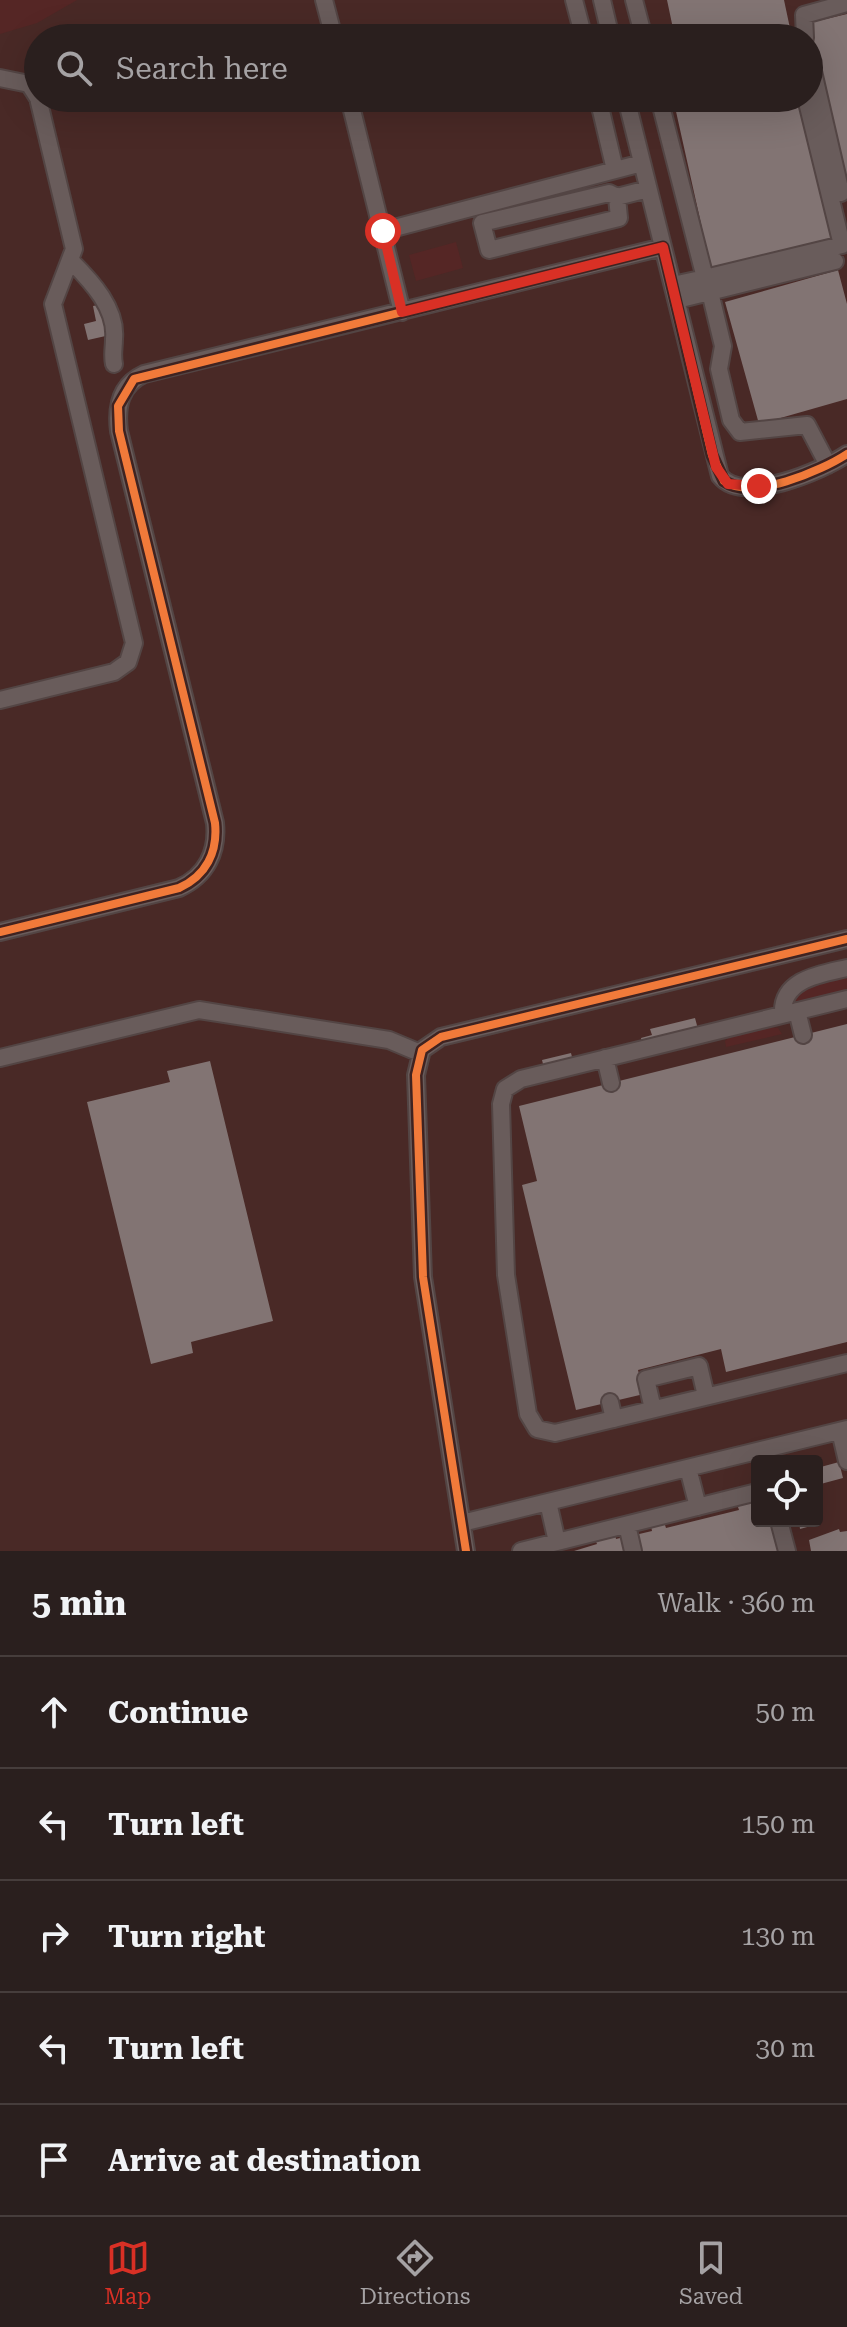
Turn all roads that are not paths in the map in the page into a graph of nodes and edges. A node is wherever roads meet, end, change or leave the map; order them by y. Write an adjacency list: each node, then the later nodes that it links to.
1 (324, 0): 6 (street)
2 (574, 0): 7 (street)
3 (602, 0): 8 (street)
4 (847, 3): 10 (street)
5 (636, 8): 9 (street)
6 (330, 24)
7 (580, 24)
8 (607, 24)
9 (617, 24)
10 (804, 24)
11 (0, 78): 12 (street)
12 (24, 83)
13 (41, 112): 28 (street)
14 (353, 112): 25 (street)
15 (601, 112): 21 (street)
16 (629, 112): 20 (street)
17 (663, 112): 29 (street)
18 (809, 112): 29 (street)
19 (822, 112): 24 (street)
20 (642, 163): 21 (street); 22 (street)
21 (615, 170): 25 (street)
22 (648, 189): 23 (street); 26 (street)
23 (617, 197): 23 (street)
24 (847, 221)
25 (383, 231): 31 (street)
26 (663, 247): 30 (street); 31 (street)
27 (835, 261): 29 (street)
28 (72, 262): 32 (street); 35 (street)
29 (708, 285): 30 (street); 34 (street)
30 (675, 292): 34 (street)
31 (402, 312): 36 (street)
32 (114, 364)
33 (847, 454): 34 (street)
34 (828, 465)
35 (0, 700)
36 (0, 932)
37 (847, 939): 42 (street)
38 (847, 968): 40 (street)
39 (847, 999): 40 (street)
40 (790, 1013): 41 (street); 44 (street)
41 (803, 1035)
42 (420, 1053): 43 (street); 55 (street)
43 (0, 1058)
44 (605, 1058): 45 (street); 48 (street)
45 (611, 1083)
46 (847, 1363): 47 (street)
47 (706, 1396): 48 (street); 48 (street)
48 (653, 1409)
49 (844, 1430): 50 (street); 51 (street)
50 (847, 1461)
51 (688, 1468): 53 (street); 54 (street)
52 (751, 1494): 54 (street)
53 (548, 1502): 55 (street); 58 (street)
54 (698, 1507): 56 (street)
55 (462, 1523): 59 (street)
56 (627, 1525): 58 (street); 61 (street)
57 (781, 1527): 62 (street)
58 (557, 1542): 60 (street)
59 (466, 1551)
60 (521, 1551)
61 (633, 1551)
62 (787, 1551)

